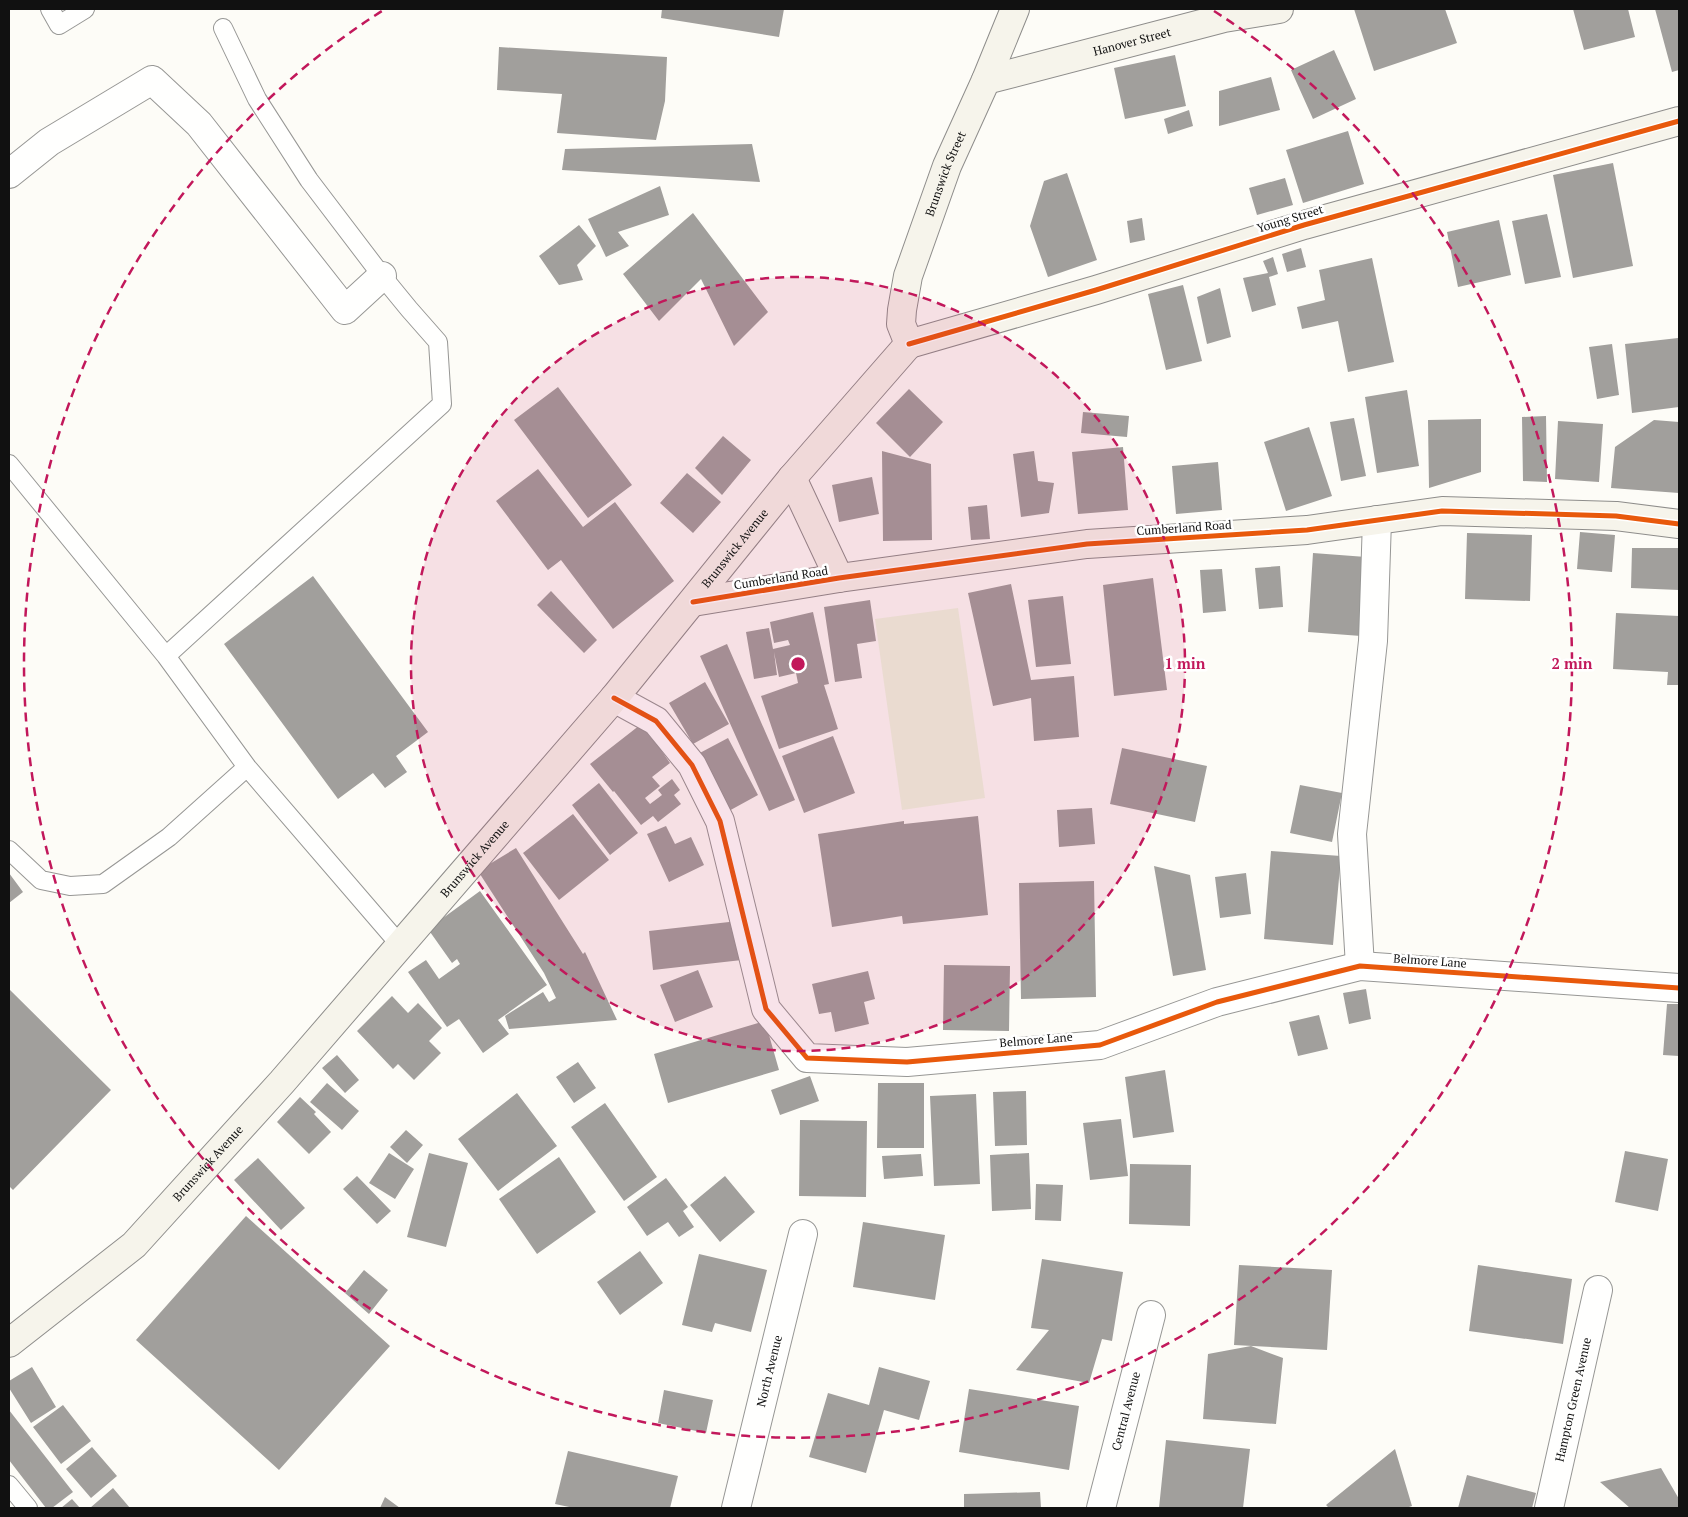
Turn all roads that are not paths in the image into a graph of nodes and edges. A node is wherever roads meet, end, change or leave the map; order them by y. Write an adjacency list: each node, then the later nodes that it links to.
1 (50, 9): 2 (lane)
2 (85, 9)
3 (1015, 9): 6 (street, Brunswick Street)
4 (1279, 9): 6 (street, Hanover Street)
5 (223, 28): 9 (lane)
6 (986, 80): 10 (street, Brunswick Street)
7 (1679, 121): 10 (street, Young Street)
8 (9, 174): 9 (street)
9 (382, 276): 17 (lane)
10 (909, 344): 12 (street, Brunswick Avenue)
11 (9, 464): 17 (lane)
12 (792, 478): 15 (street); 16 (street, Brunswick Avenue)
13 (1377, 520): 14 (street, Cumberland Road); 15 (street, Cumberland Road); 22 (street)
14 (1679, 524)
15 (839, 578): 16 (street, Cumberland Road)
16 (693, 602): 18 (street, Brunswick Avenue)
17 (166, 656): 19 (lane)
18 (614, 698): 21 (street, Brunswick Avenue); 22 (street, Belmore Lane)
19 (247, 767): 20 (lane); 21 (lane)
20 (9, 850)
21 (401, 946): 27 (street, Brunswick Avenue)
22 (1360, 966): 23 (street, Belmore Lane)
23 (1679, 988)
24 (803, 1234): 30 (street, North Avenue)
25 (1598, 1290): 32 (street, Hampton Green Avenue)
26 (1151, 1316): 31 (street, Central Avenue)
27 (9, 1343)
28 (9, 1485): 29 (lane)
29 (28, 1508)
30 (736, 1508)
31 (1101, 1508)
32 (1549, 1508)

